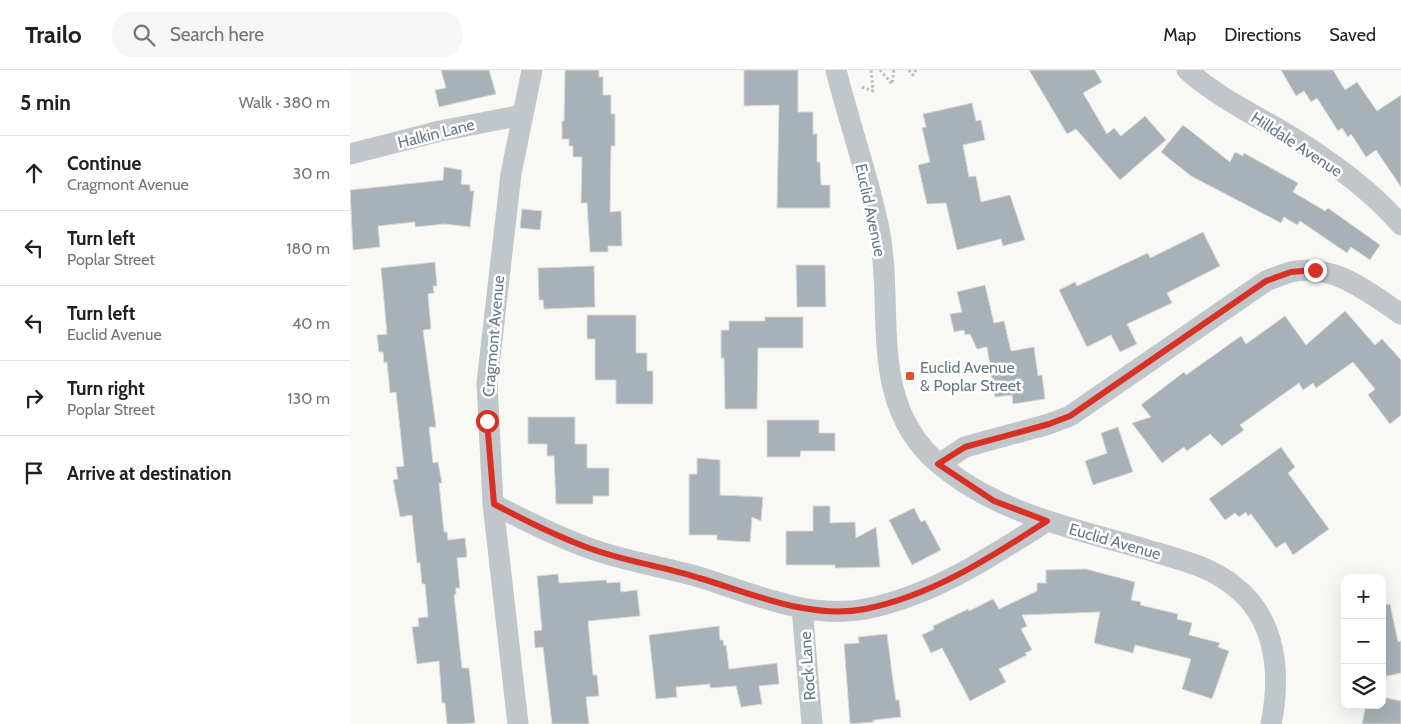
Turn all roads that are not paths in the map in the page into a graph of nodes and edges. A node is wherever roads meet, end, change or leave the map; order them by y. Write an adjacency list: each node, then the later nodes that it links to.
1 (532, 70): 4 (street, Cragmont Avenue)
2 (836, 70): 8 (street, Euclid Avenue)
3 (1188, 70): 6 (street, Hilldale Avenue)
4 (522, 115): 5 (street, Halkin Lane); 9 (street, Cragmont Avenue)
5 (350, 154)
6 (1401, 225)
7 (1401, 314): 8 (street)
8 (938, 464): 10 (street, Euclid Avenue)
9 (494, 504): 11 (street); 12 (street, Cragmont Avenue)
10 (1047, 521): 11 (street); 14 (street, Euclid Avenue)
11 (802, 608): 13 (street, Rock Lane)
12 (518, 724)
13 (812, 724)
14 (1271, 724)

